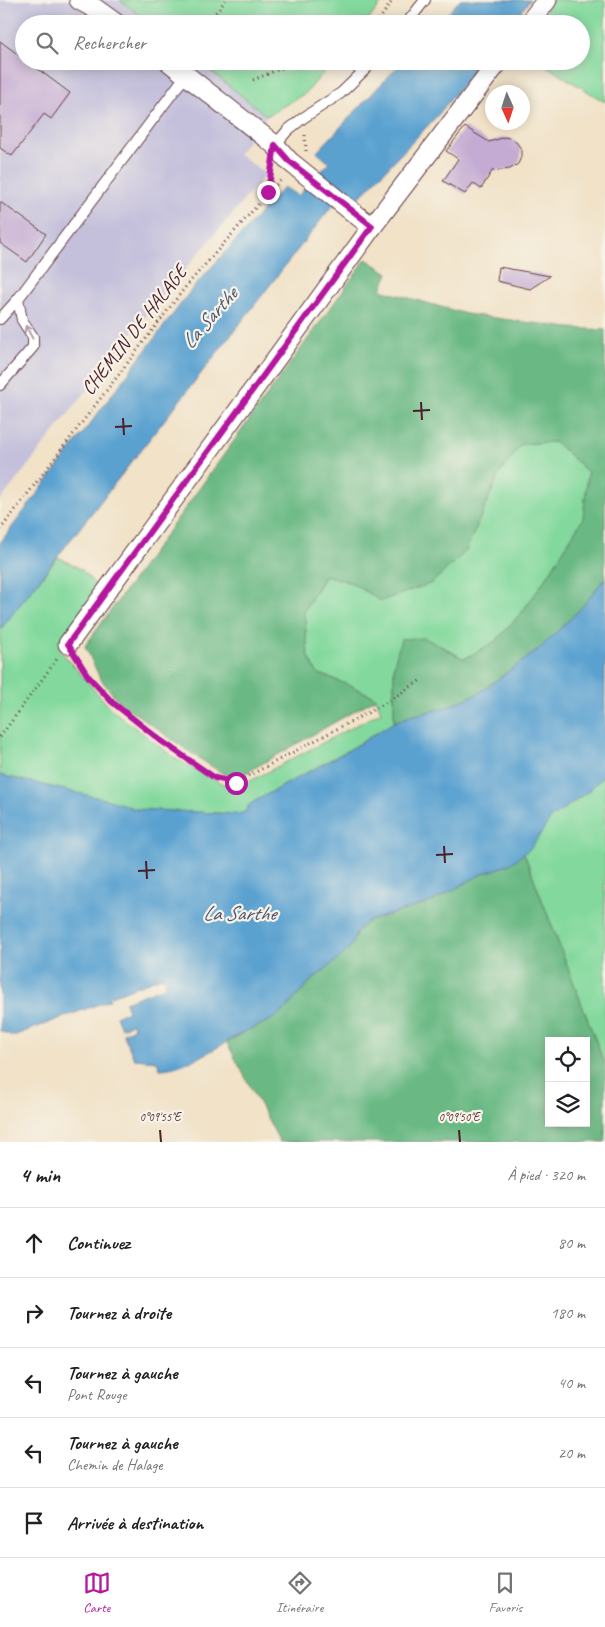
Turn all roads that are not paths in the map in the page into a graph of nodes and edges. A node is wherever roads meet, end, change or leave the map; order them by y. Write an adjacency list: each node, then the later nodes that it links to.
1 (79, 0): 4 (street)
2 (425, 0): 5 (lane)
3 (547, 0): 6 (street)
4 (104, 15)
5 (413, 15)
6 (535, 15)
7 (180, 70): 10 (street)
8 (365, 70): 11 (lane)
9 (492, 70): 12 (street)
10 (186, 75): 11 (street); 13 (lane)
11 (275, 145): 12 (street, bridge)
12 (372, 226): 16 (street)
13 (18, 299): 14 (lane); 15 (lane, one-way to 13)
14 (0, 320)
15 (0, 385)
16 (68, 644)

